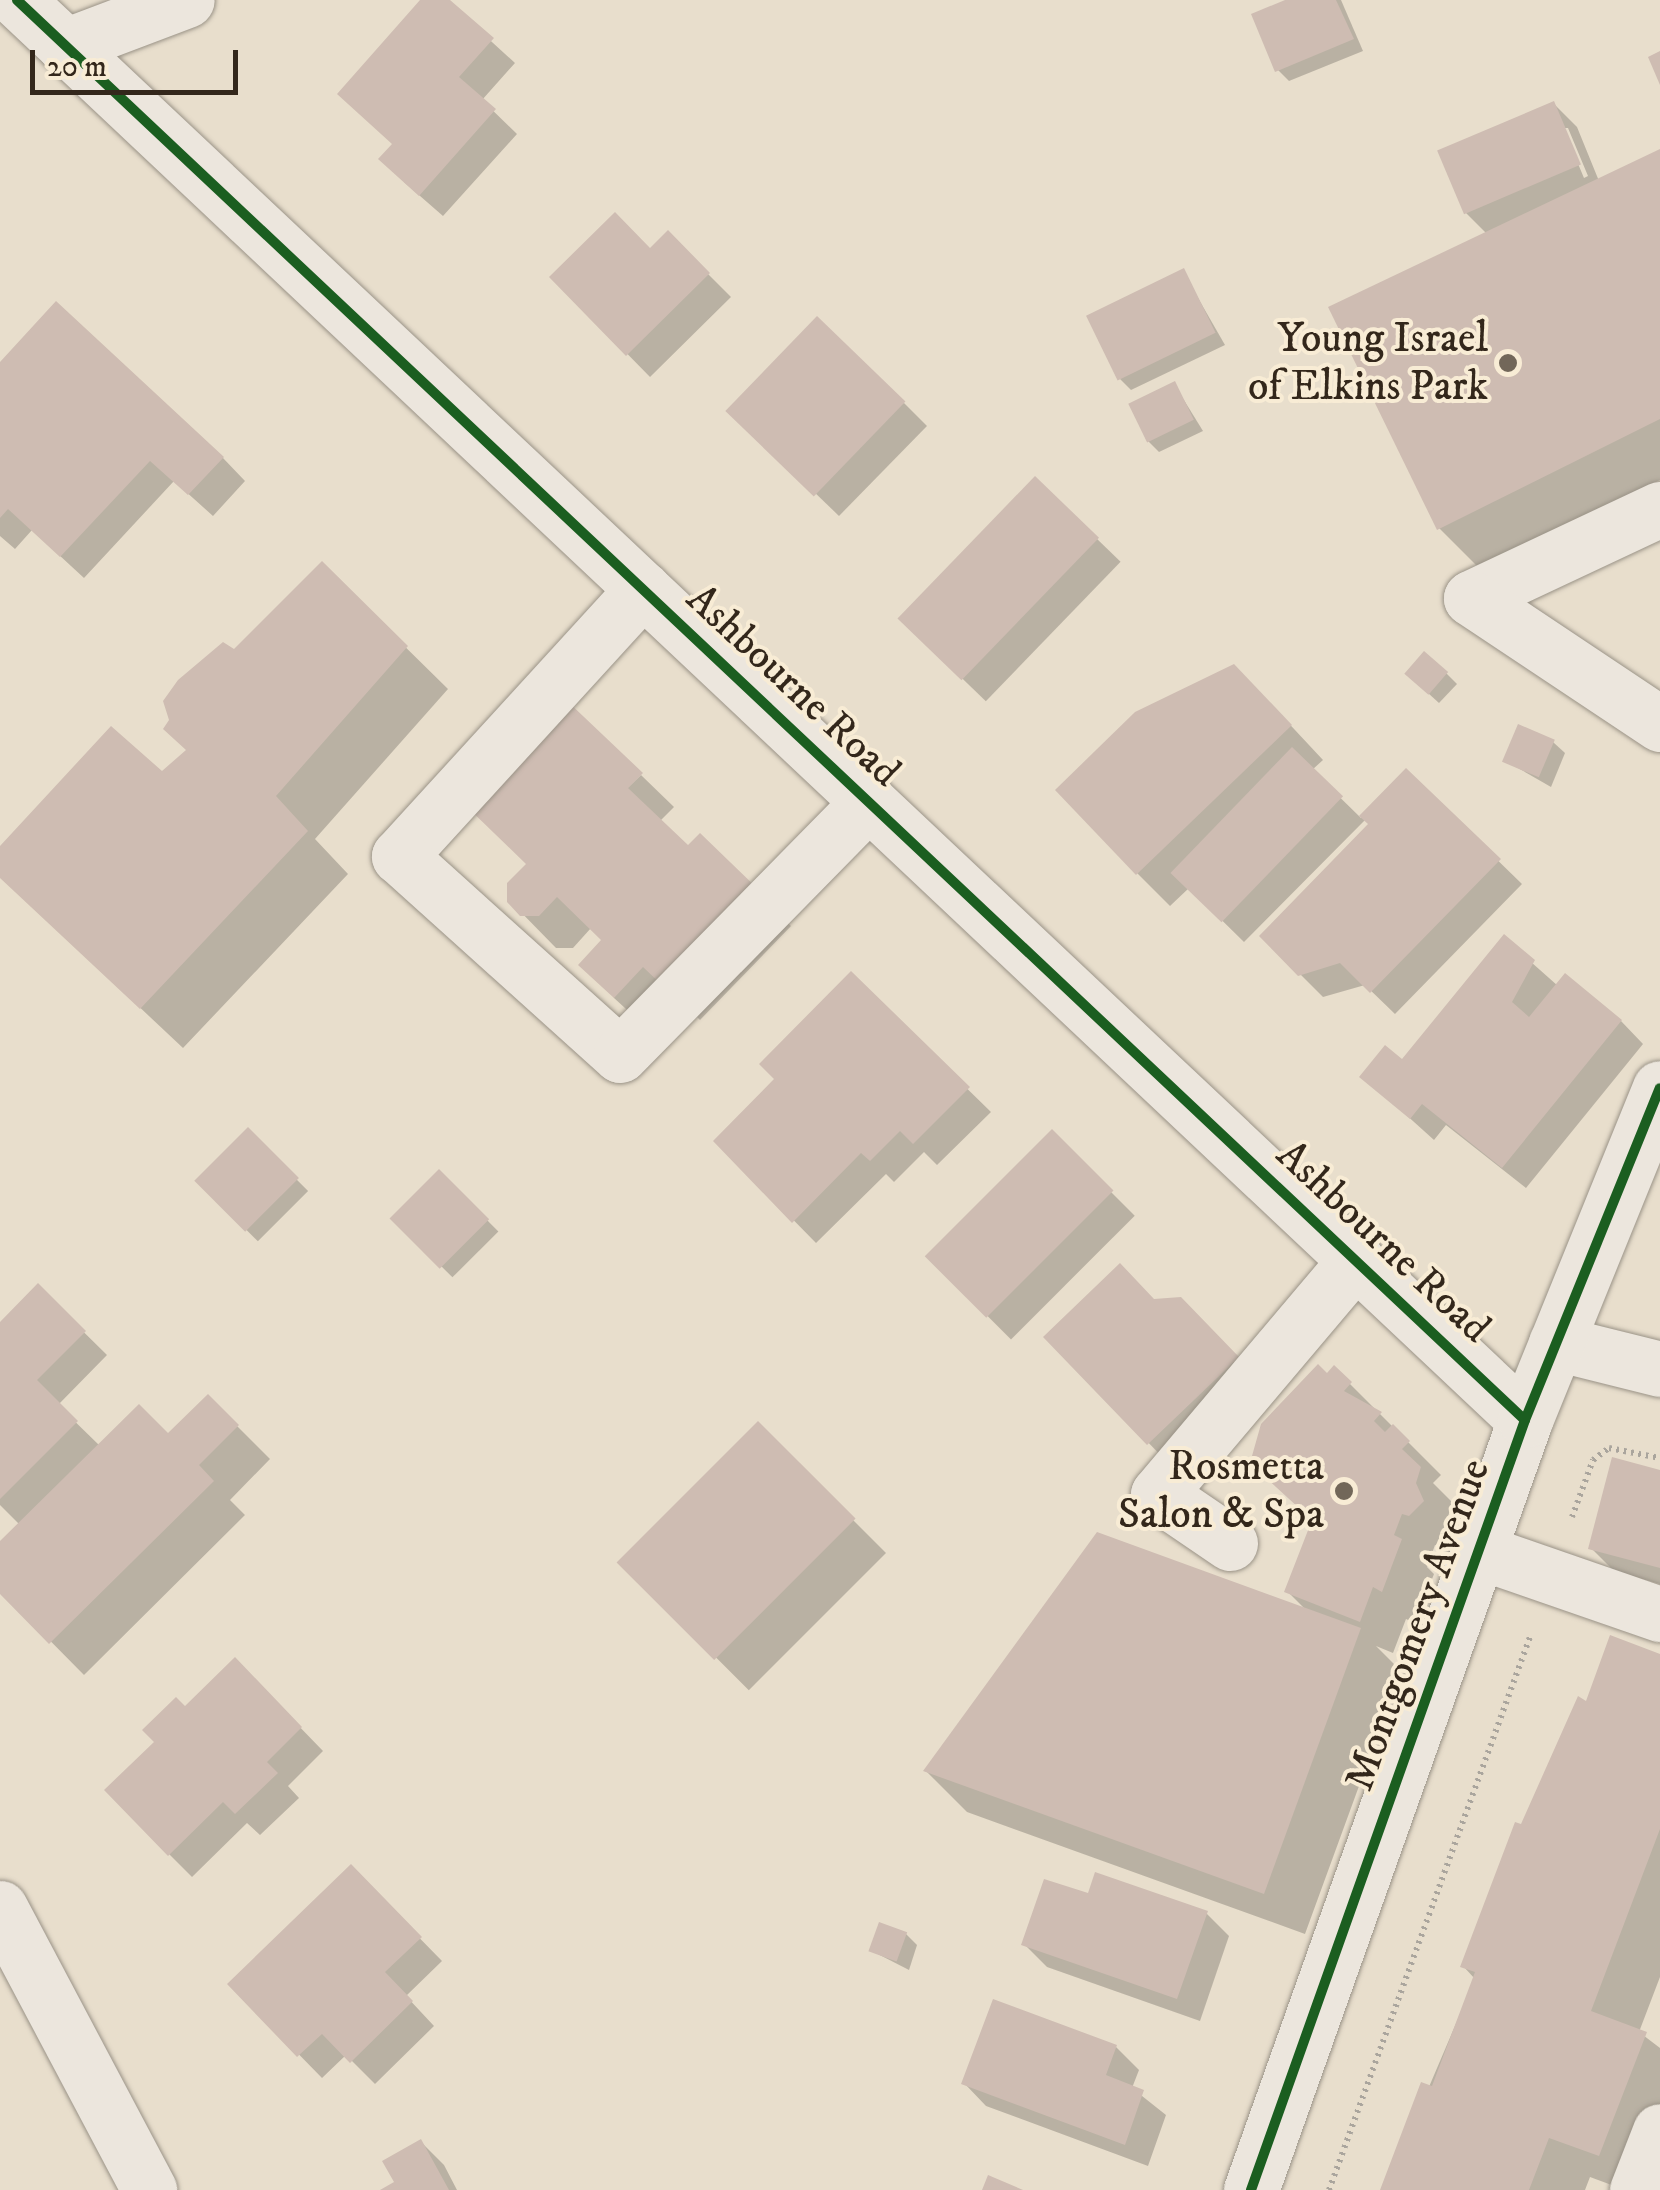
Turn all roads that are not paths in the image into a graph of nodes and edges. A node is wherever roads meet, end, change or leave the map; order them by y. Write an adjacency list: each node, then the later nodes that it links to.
1 (16, 0): 3 (street, Ashbourne Road)
2 (187, 0): 3 (street)
3 (65, 46): 5 (street, Ashbourne Road)
4 (1660, 509): 6 (street)
5 (644, 590): 7 (street, Ashbourne Road); 7 (street)
6 (1660, 724)
7 (869, 802): 9 (street, Ashbourne Road)
8 (1660, 1088): 10 (street, Montgomery Avenue)
9 (1356, 1260): 12 (street, Ashbourne Road); 13 (street)
10 (1556, 1344): 11 (street, Ashbourne Road); 12 (street, Montgomery Avenue)
11 (1660, 1369)
12 (1525, 1420): 14 (street, Montgomery Avenue)
13 (1230, 1542)
14 (1478, 1551): 15 (street); 19 (street, Montgomery Avenue)
15 (1660, 1614)
16 (0, 1908): 18 (street)
17 (1660, 2131): 20 (street)
18 (149, 2190)
19 (1251, 2190)
20 (1637, 2190)

